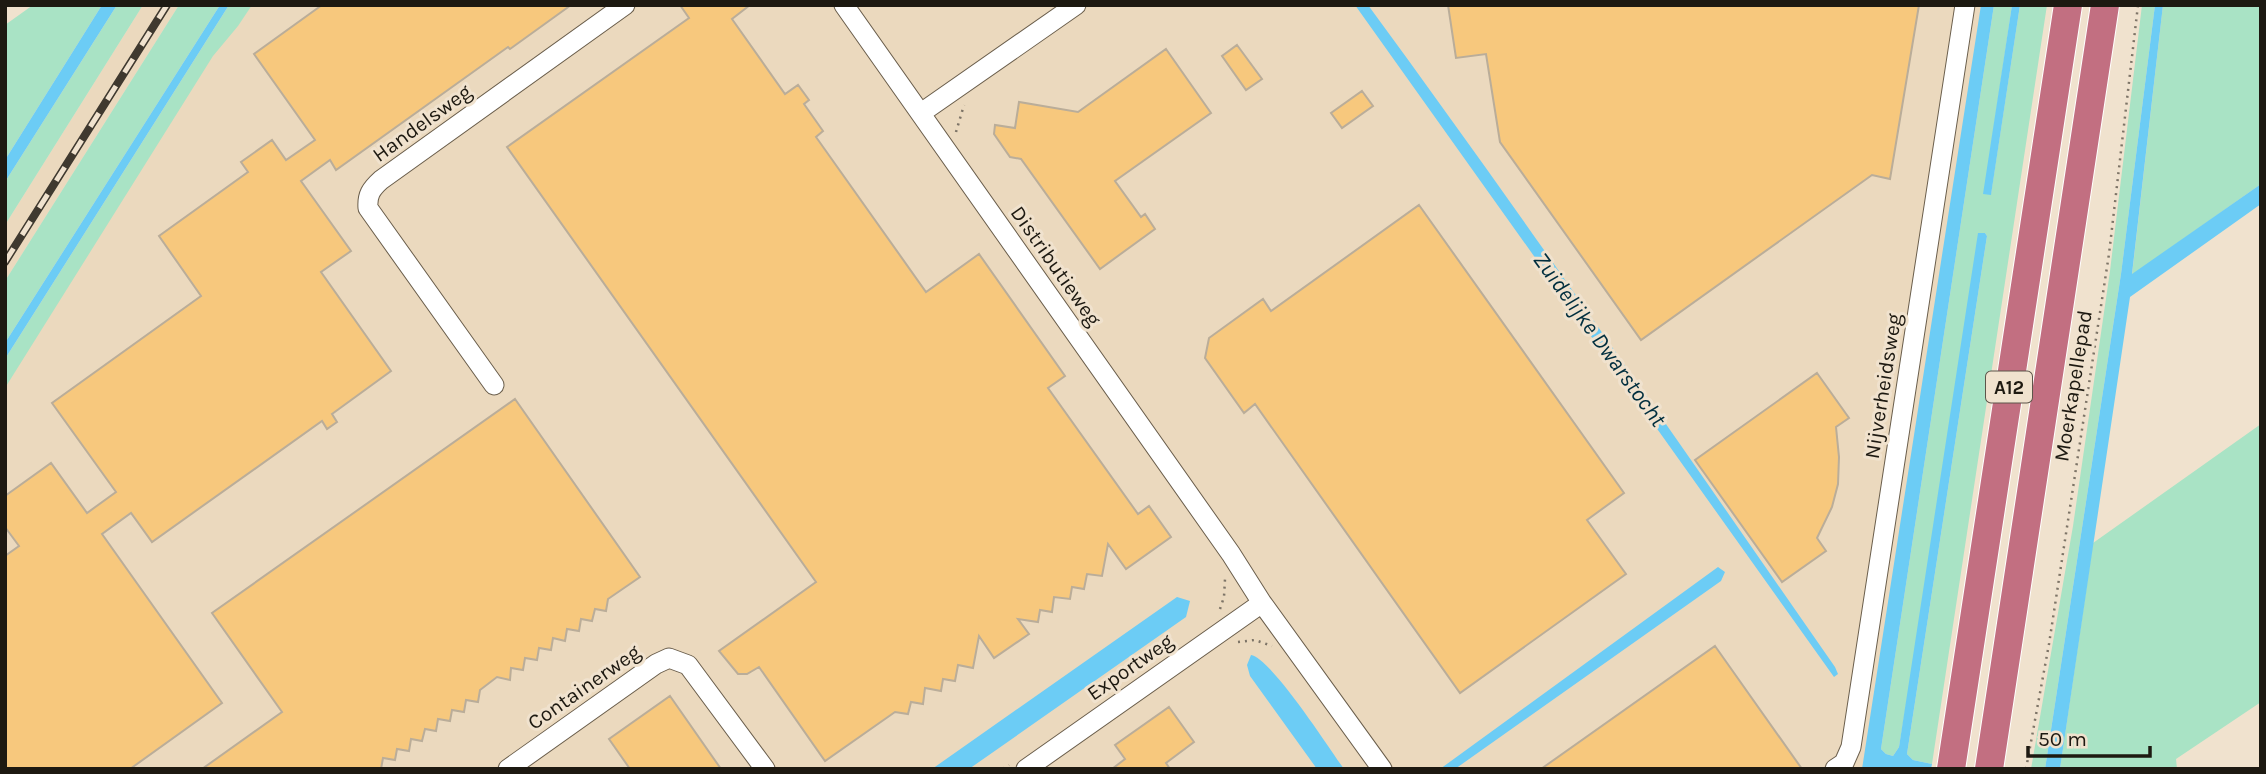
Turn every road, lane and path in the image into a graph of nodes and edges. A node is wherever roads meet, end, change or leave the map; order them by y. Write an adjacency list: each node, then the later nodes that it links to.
1 (625, 5): 11 (street, Handelsweg)
2 (844, 5): 9 (street, Distributieweg)
3 (1076, 5): 9 (street)
4 (1965, 5): 19 (street, Nijverheidsweg)
5 (2068, 5): 20 (highway, A12)
6 (2105, 5): 21 (highway, A12)
7 (2138, 5): 22 (path, Moerkapellepad)
8 (965, 103): 10 (path)
9 (921, 113): 12 (street, Distributieweg)
10 (956, 134)
11 (494, 385)
12 (1262, 603): 13 (street, Exportweg); 18 (street, Distributieweg)
13 (1219, 632): 14 (path); 17 (street, Exportweg)
14 (1274, 647)
15 (508, 769): 16 (street, Containerweg)
16 (765, 769)
17 (1026, 769)
18 (1382, 769)
19 (1835, 769)
20 (1951, 769)
21 (1989, 769)
22 (2026, 769)

